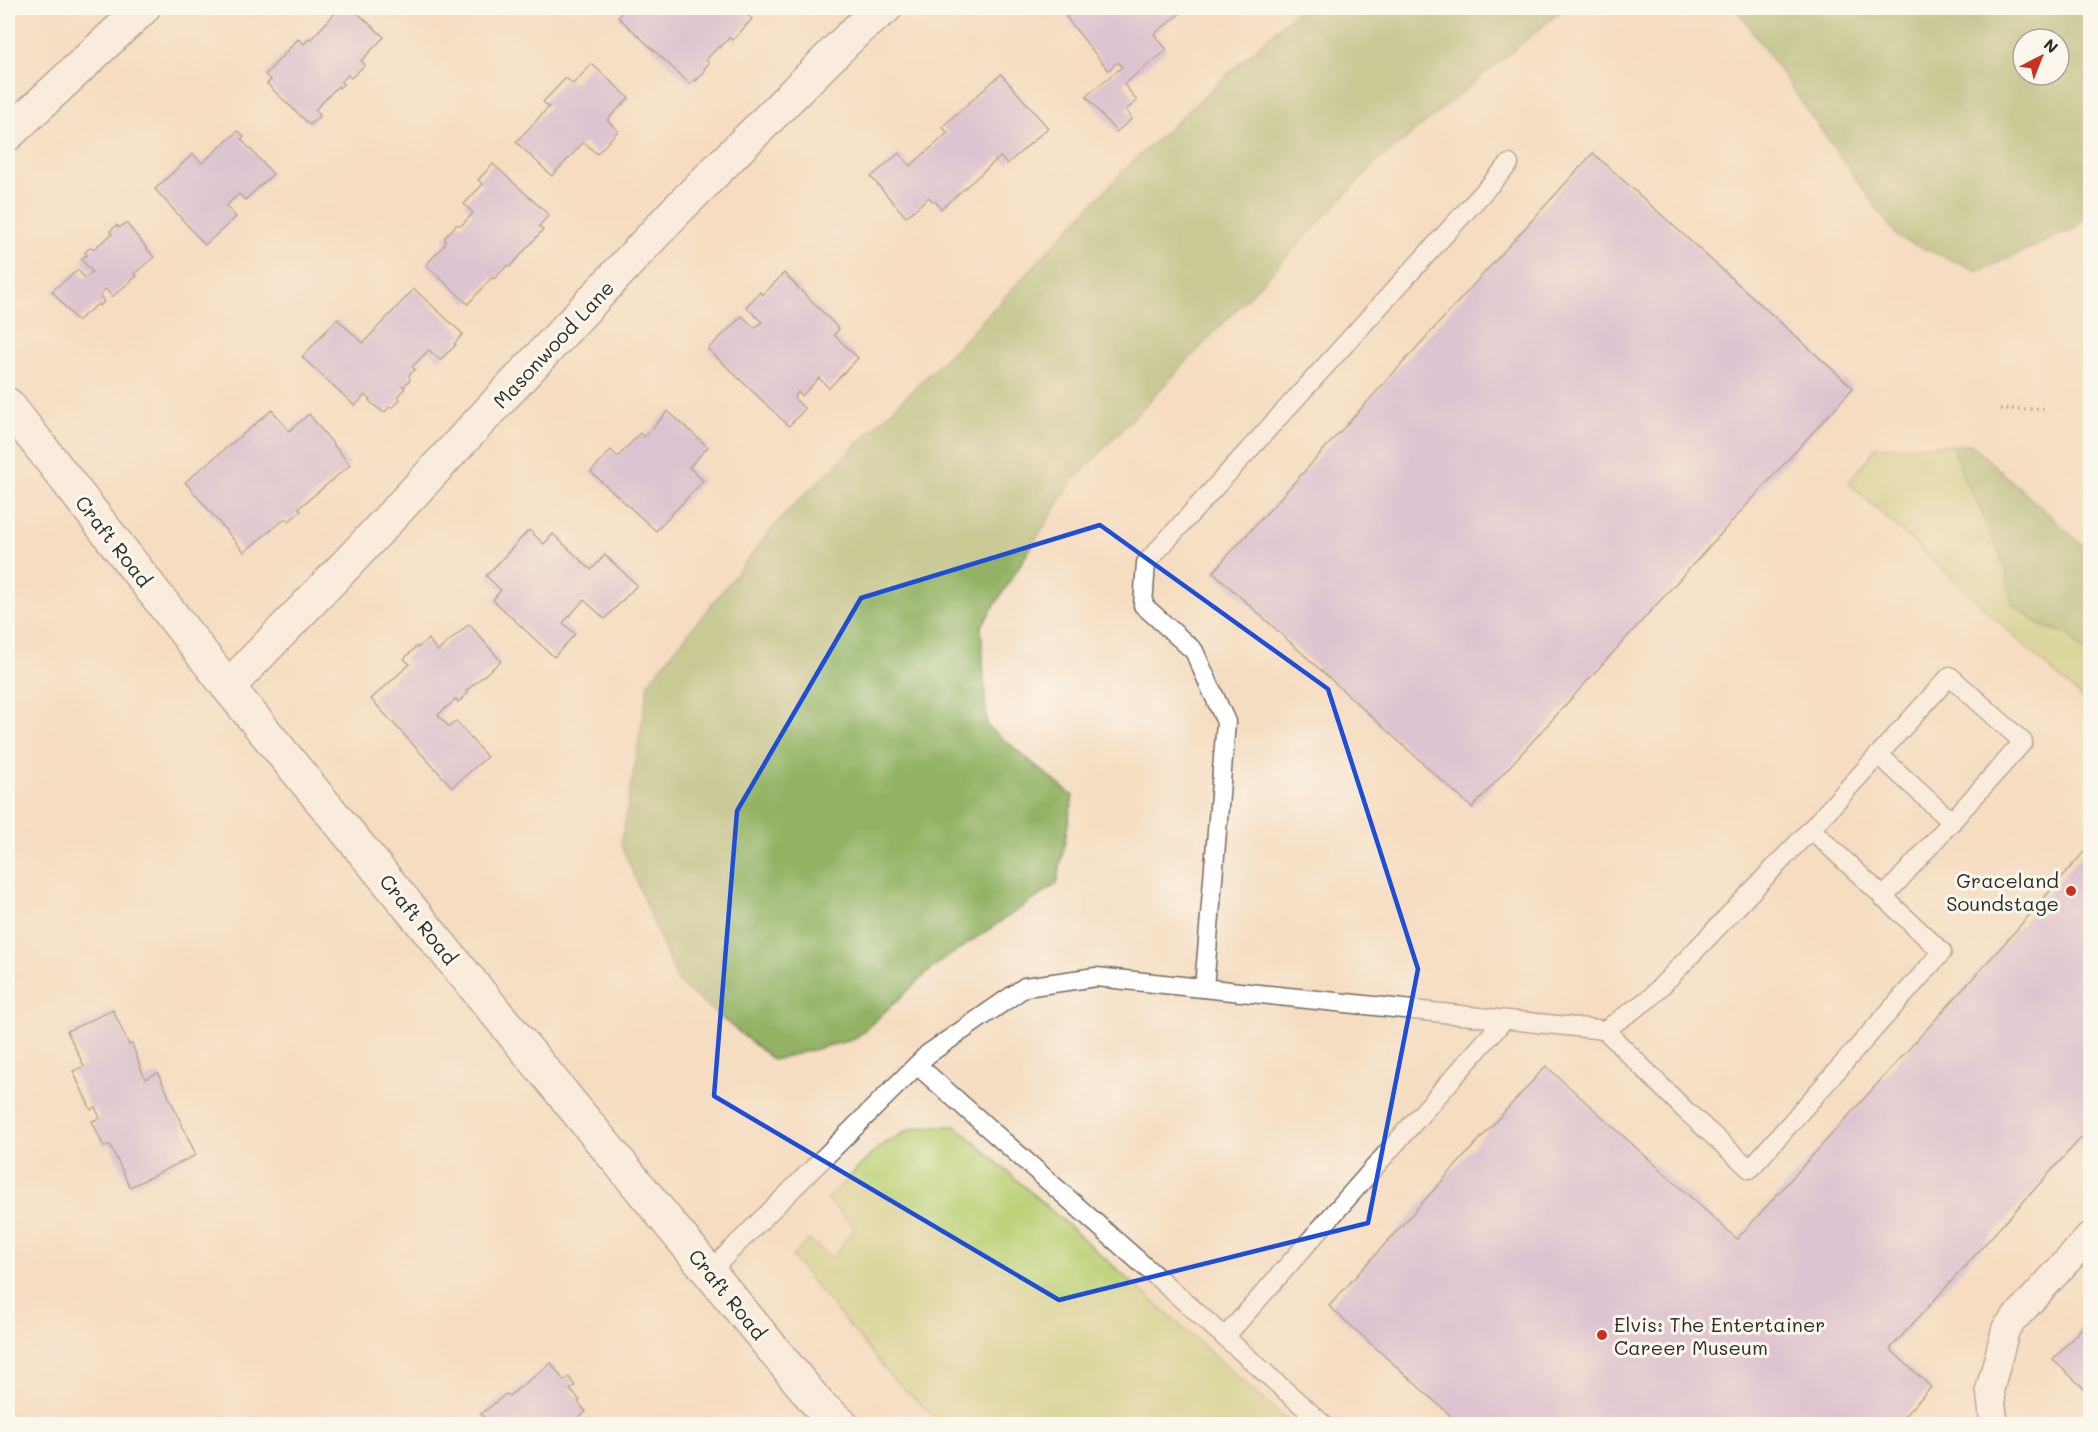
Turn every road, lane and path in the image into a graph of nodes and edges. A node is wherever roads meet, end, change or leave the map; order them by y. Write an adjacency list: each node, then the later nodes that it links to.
1 (143, 8): 3 (street)
2 (885, 8): 8 (street, Masonwood Lane)
3 (8, 134)
4 (1509, 164): 13 (lane)
5 (8, 405): 8 (street, Craft Road)
6 (2000, 409): 7 (path)
7 (2048, 409)
8 (228, 687): 18 (street, Craft Road)
9 (1879, 755): 10 (lane); 10 (lane); 11 (lane)
10 (1952, 822): 12 (lane)
11 (1810, 829): 12 (lane); 15 (lane)
12 (1883, 898): 15 (lane)
13 (1204, 988): 14 (lane); 16 (lane)
14 (1504, 1020): 15 (lane); 19 (lane)
15 (1605, 1030)
16 (917, 1065): 18 (lane); 19 (lane)
17 (2091, 1236): 22 (street)
18 (709, 1272): 20 (street, Craft Road)
19 (1225, 1337): 21 (lane)
20 (840, 1425)
21 (1323, 1425)
22 (1994, 1425)

